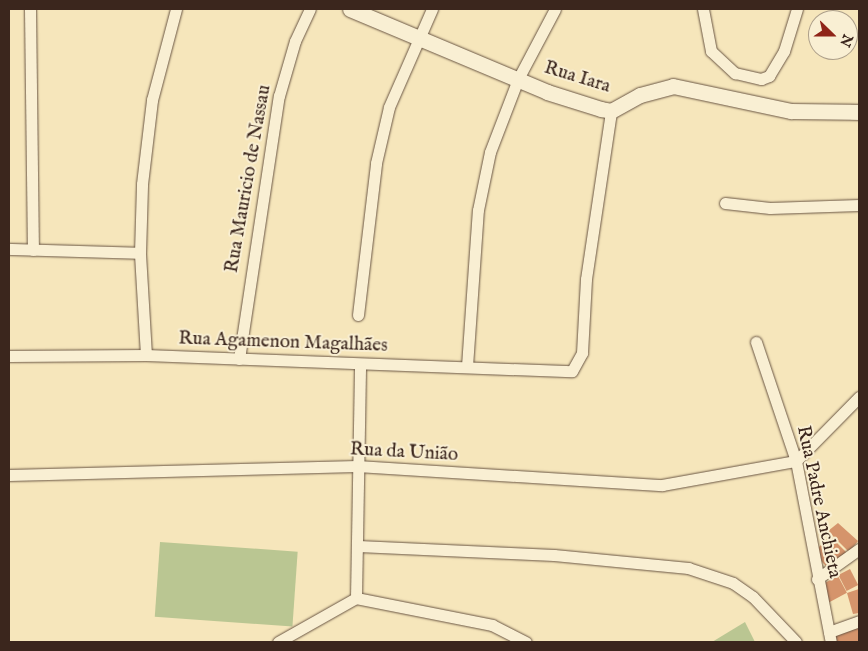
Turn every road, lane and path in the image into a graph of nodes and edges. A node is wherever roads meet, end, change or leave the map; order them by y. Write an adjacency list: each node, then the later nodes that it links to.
1 (30, 9): 16 (street)
2 (176, 9): 17 (street)
3 (310, 9): 22 (street, Rua Mauricio de Nassau)
4 (350, 9): 9 (street, Rua Iara)
5 (432, 9): 9 (street)
6 (555, 9): 10 (street)
7 (703, 9): 8 (street)
8 (797, 9)
9 (419, 39): 10 (street, Rua Iara); 18 (street)
10 (518, 79): 11 (street, Rua Iara); 24 (street)
11 (611, 111): 12 (street, Rua Iara); 24 (street, Rua Agamenon Magalhães)
12 (859, 112)
13 (725, 203): 14 (street)
14 (859, 205)
15 (9, 250): 16 (street)
16 (34, 250): 17 (street)
17 (140, 253): 20 (street)
18 (358, 315)
19 (756, 342): 26 (street, Rua Padre Anchieta)
20 (146, 355): 21 (street, Rua Agamenon Magalhães); 22 (street, Rua Agamenon Magalhães)
21 (9, 356)
22 (239, 359): 23 (street, Rua Agamenon Magalhães)
23 (360, 364): 24 (street, Rua Agamenon Magalhães); 27 (street)
24 (467, 366)
25 (859, 397): 26 (street)
26 (796, 461): 27 (street, Rua da União); 31 (street, Rua Padre Anchieta)
27 (357, 466): 28 (street, Rua da União); 29 (street)
28 (9, 475)
29 (358, 546): 32 (street); 37 (street)
30 (859, 549): 31 (street)
31 (817, 579): 34 (street, Rua Padre Anchieta)
32 (356, 598): 35 (street); 36 (street)
33 (859, 621): 34 (street)
34 (830, 637)
35 (278, 642)
36 (526, 642)
37 (796, 642)

